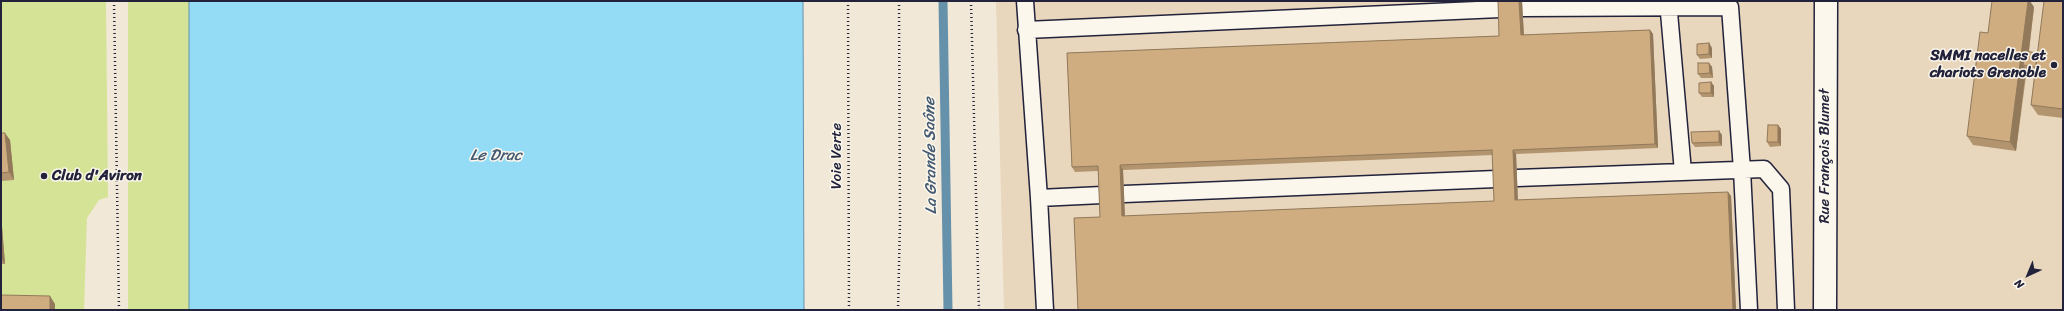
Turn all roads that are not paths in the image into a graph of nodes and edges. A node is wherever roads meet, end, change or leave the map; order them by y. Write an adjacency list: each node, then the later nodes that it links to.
1 (1025, 1): 6 (lane)
2 (1826, 1): 17 (street, Rue François Blumet)
3 (1668, 5): 4 (lane); 7 (lane); 8 (lane)
4 (1522, 8)
5 (1500, 9): 6 (lane)
6 (1026, 30): 13 (lane)
7 (1742, 170): 8 (lane); 15 (lane); 16 (lane)
8 (1683, 172): 9 (lane)
9 (1517, 178)
10 (1496, 179): 11 (lane)
11 (1124, 194)
12 (1102, 195): 13 (lane)
13 (1039, 198): 14 (lane)
14 (1045, 310)
15 (1749, 310)
16 (1786, 310)
17 (1824, 310)

